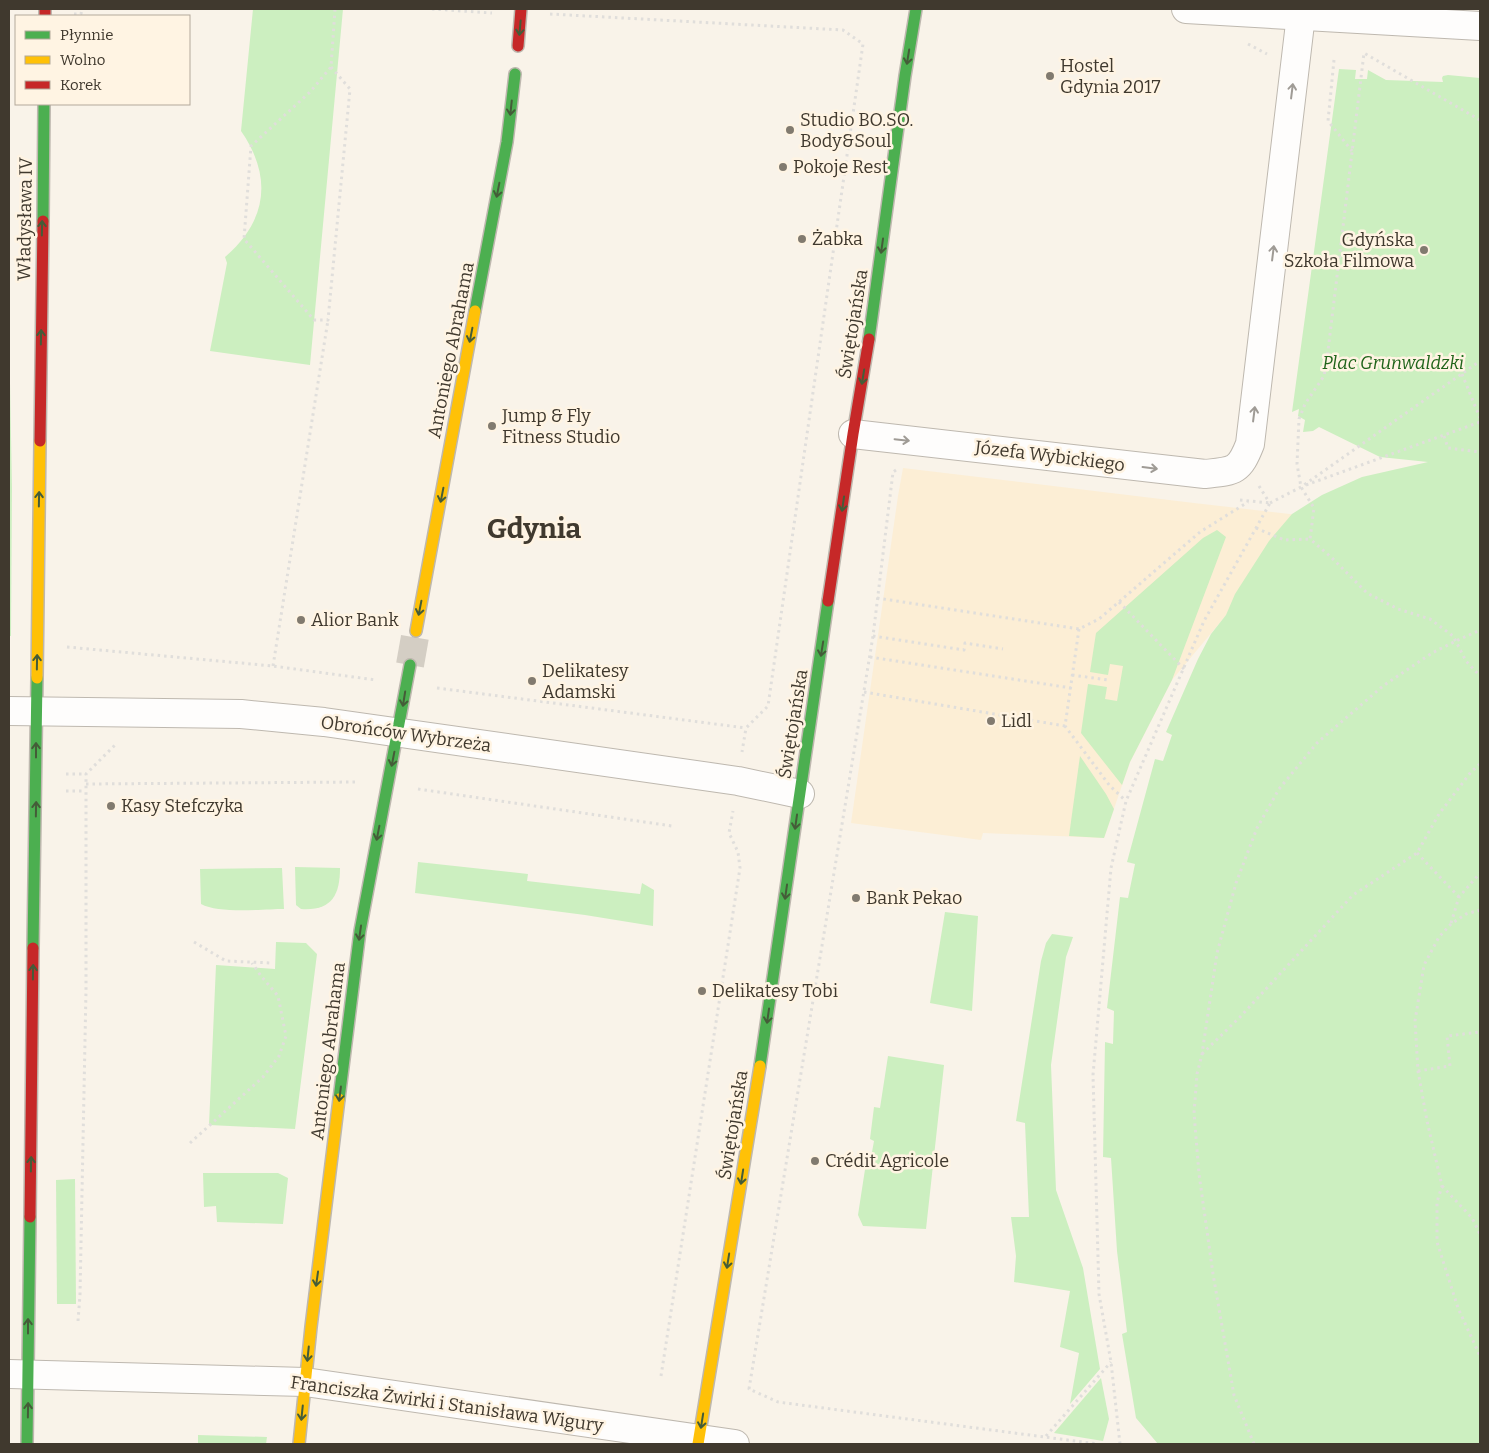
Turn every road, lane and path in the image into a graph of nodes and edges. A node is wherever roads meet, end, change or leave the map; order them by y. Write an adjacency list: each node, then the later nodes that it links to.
1 (82, 9): 7 (path)
2 (335, 9): 12 (path)
3 (432, 9): 6 (path)
4 (916, 9): 22 (street, Świętojańska, one-way to 22)
5 (1186, 9): 8 (street)
6 (521, 11): 10 (street, one-way to 10); 52 (path)
7 (81, 14)
8 (1301, 15): 9 (street); 22 (street, Józefa Wybickiego, one-way to 8)
9 (1480, 26)
10 (518, 46)
11 (1334, 60): 16 (path)
12 (331, 67): 17 (path); 17 (path)
13 (515, 74): 34 (street, Antoniego Abrahama, one-way to 34)
14 (44, 105): 49 (street, Władysława IV, one-way to 14)
15 (1480, 120): 16 (path)
16 (1352, 152): 26 (path)
17 (328, 320): 41 (path)
18 (1480, 361): 19 (path)
19 (1462, 374): 20 (path); 26 (path)
20 (1480, 418)
21 (1480, 422): 23 (path)
22 (853, 434): 60 (street, Świętojańska, one-way to 60)
23 (1444, 436): 24 (path); 26 (path)
24 (1480, 452)
25 (902, 467): 30 (path)
26 (1301, 487): 28 (path); 29 (path)
27 (1249, 501): 31 (path)
28 (1256, 528): 29 (path); 42 (path)
29 (1310, 539): 36 (path)
30 (877, 598): 32 (path); 35 (path)
31 (1119, 602): 32 (path); 42 (path)
32 (1079, 629): 43 (path)
33 (1480, 630): 36 (path)
34 (416, 631)
35 (873, 636): 38 (path); 39 (path)
36 (1456, 641): 44 (path); 73 (path)
37 (74, 647): 41 (path)
38 (1003, 648)
39 (870, 657): 47 (path); 48 (path)
40 (410, 665): 46 (street, Antoniego Abrahama)
41 (273, 666): 46 (path)
42 (1184, 669): 61 (path)
43 (1072, 676): 45 (path); 47 (path)
44 (1480, 676)
45 (1108, 680)
46 (406, 684): 52 (path); 53 (street, Antoniego Abrahama, one-way to 53)
47 (1071, 688): 51 (path)
48 (864, 692): 51 (path); 84 (path)
49 (36, 710): 50 (street, Obrońców Wybrzeża); 53 (street, Obrońców Wybrzeża); 81 (street, Władysława IV, one-way to 49)
50 (9, 711)
51 (1065, 726): 61 (path)
52 (746, 728): 54 (path)
53 (398, 733): 60 (street, Obrońców Wybrzeża); 83 (street, Antoniego Abrahama, one-way to 83)
54 (742, 753)
55 (1480, 764): 64 (path)
56 (63, 774): 58 (path)
57 (365, 782): 58 (path)
58 (86, 784): 78 (path)
59 (409, 788): 63 (path)
60 (800, 794): 85 (street, Świętojańska, one-way to 85)
61 (1126, 801): 80 (path)
62 (734, 807): 82 (path)
63 (672, 826)
64 (1417, 853): 66 (path); 73 (path)
65 (1480, 873): 66 (path)
66 (1459, 897): 68 (path)
67 (1480, 910): 68 (path)
68 (1450, 924): 74 (path)
69 (194, 942): 70 (path)
70 (252, 963): 71 (path); 75 (path)
71 (272, 963)
72 (1480, 1032): 74 (path)
73 (1202, 1054): 91 (path)
74 (1418, 1071): 76 (path)
75 (190, 1143)
76 (1442, 1186): 77 (path); 79 (path)
77 (1480, 1234)
78 (78, 1321)
79 (1480, 1356)
80 (1112, 1362): 84 (path); 90 (path)
81 (18, 1375): 83 (street, Franciszka Żwirki i Stanisława Wigury); 86 (street, Władysława IV, one-way to 81)
82 (661, 1376)
83 (305, 1382): 85 (street, Franciszka Żwirki i Stanisława Wigury); 87 (street, Antoniego Abrahama, one-way to 87)
84 (1046, 1437): 89 (path)
85 (698, 1442): 88 (street, Franciszka Żwirki i Stanisława Wigury)
86 (27, 1444)
87 (299, 1444)
88 (735, 1444)
89 (1098, 1444)
90 (1120, 1444)
91 (1254, 1444)

